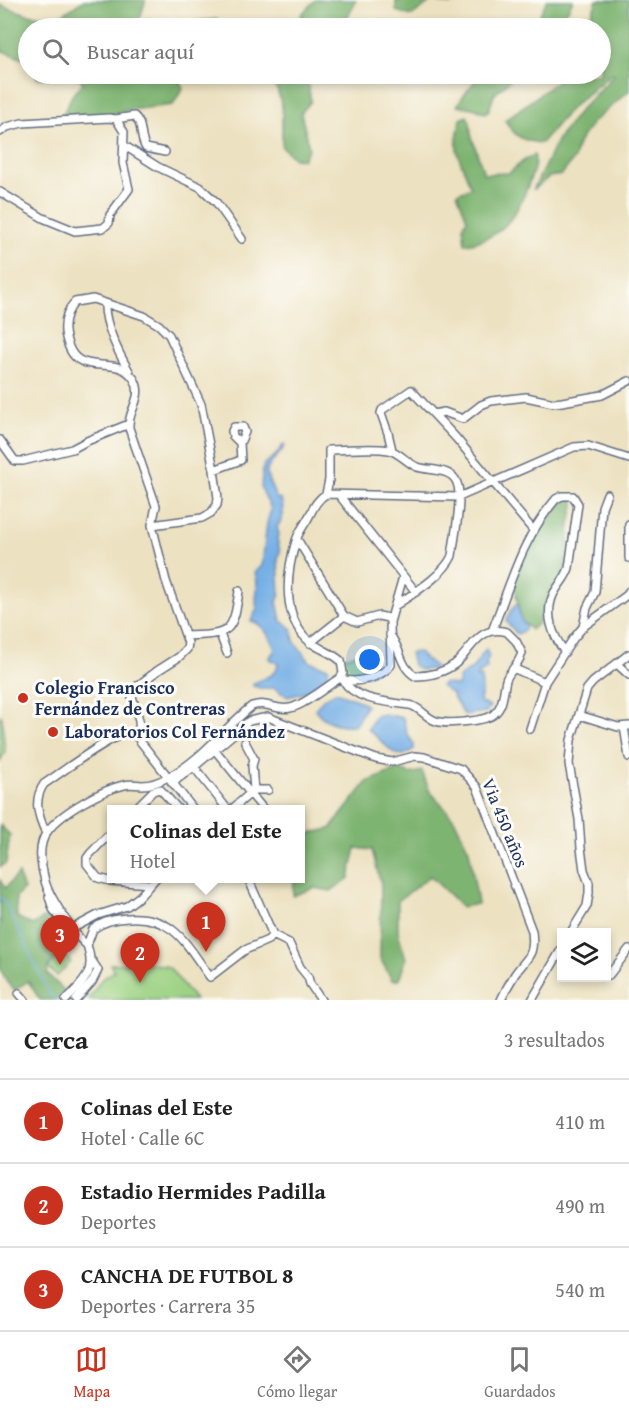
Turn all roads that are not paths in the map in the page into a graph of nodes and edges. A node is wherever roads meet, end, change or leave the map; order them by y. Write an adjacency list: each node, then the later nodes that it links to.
1 (116, 119): 2 (street); 3 (street); 4 (street)
2 (0, 132)
3 (125, 146): 5 (street); 6 (street)
4 (165, 152)
5 (0, 192)
6 (242, 239)
7 (105, 304): 8 (street); 8 (street); 16 (street)
8 (134, 379): 11 (street)
9 (629, 381): 10 (street)
10 (434, 414): 14 (street); 17 (street)
11 (129, 424): 12 (street); 23 (street)
12 (0, 440)
13 (240, 443): 16 (street)
14 (392, 450): 18 (street); 21 (street)
15 (629, 459): 17 (street)
16 (214, 470): 23 (street)
17 (494, 482): 21 (street); 24 (street)
18 (326, 494): 20 (street); 25 (street)
19 (607, 494): 32 (street)
20 (339, 495): 21 (street); 27 (street)
21 (459, 497): 30 (street)
22 (629, 524): 26 (street)
23 (152, 525): 40 (street)
24 (533, 530): 37 (street); 42 (street)
25 (297, 538): 33 (street); 41 (street)
26 (629, 558)
27 (402, 577): 30 (street); 31 (street)
28 (239, 591): 38 (street)
29 (629, 591): 34 (street)
30 (416, 592): 31 (street)
31 (395, 606): 35 (street)
32 (587, 608): 34 (street); 36 (street)
33 (344, 616): 35 (street); 41 (street)
34 (596, 617): 36 (street)
35 (390, 622): 39 (street)
36 (583, 627): 42 (street)
37 (492, 632): 39 (street); 46 (street)
38 (220, 634): 40 (street); 43 (street)
39 (390, 635): 48 (street)
40 (187, 636): 53 (street)
41 (310, 643): 48 (street)
42 (565, 652): 49 (street)
43 (227, 653)
44 (629, 654): 45 (street)
45 (617, 664): 47 (street); 50 (street)
46 (515, 669): 48 (street); 49 (street)
47 (629, 675)
48 (341, 679): 58 (street)
49 (545, 682): 52 (street)
50 (579, 715): 51 (street); 75 (street)
51 (627, 726): 56 (street)
52 (530, 729)
53 (140, 740): 58 (street); 67 (street)
54 (246, 742): 60 (street)
55 (215, 750): 57 (street); 60 (street); 89 (street, Via 450 años)
56 (629, 755)
57 (194, 767): 58 (street); 64 (street)
58 (170, 780): 63 (street); 67 (street)
59 (268, 790): 60 (street)
60 (252, 792): 65 (street); 66 (street)
61 (139, 805): 62 (street)
62 (174, 805)
63 (190, 805)
64 (226, 805)
65 (236, 805)
66 (261, 805)
67 (46, 832): 77 (street)
68 (107, 835): 69 (street)
69 (107, 880)
70 (138, 883): 73 (street)
71 (152, 883): 73 (street)
72 (250, 883): 78 (street)
73 (145, 892): 74 (street)
74 (88, 922): 76 (street); 77 (street)
75 (574, 928)
76 (93, 929): 78 (street); 79 (street)
77 (73, 930): 79 (street)
78 (273, 935): 88 (street)
79 (87, 945): 82 (street)
80 (629, 949): 83 (street)
81 (557, 955): 90 (street)
82 (92, 961): 86 (street); 87 (street)
83 (611, 972)
84 (20, 993): 85 (street)
85 (24, 1000)
86 (66, 1000)
87 (76, 1000)
88 (321, 1000)
89 (501, 1000)
90 (532, 1000)

